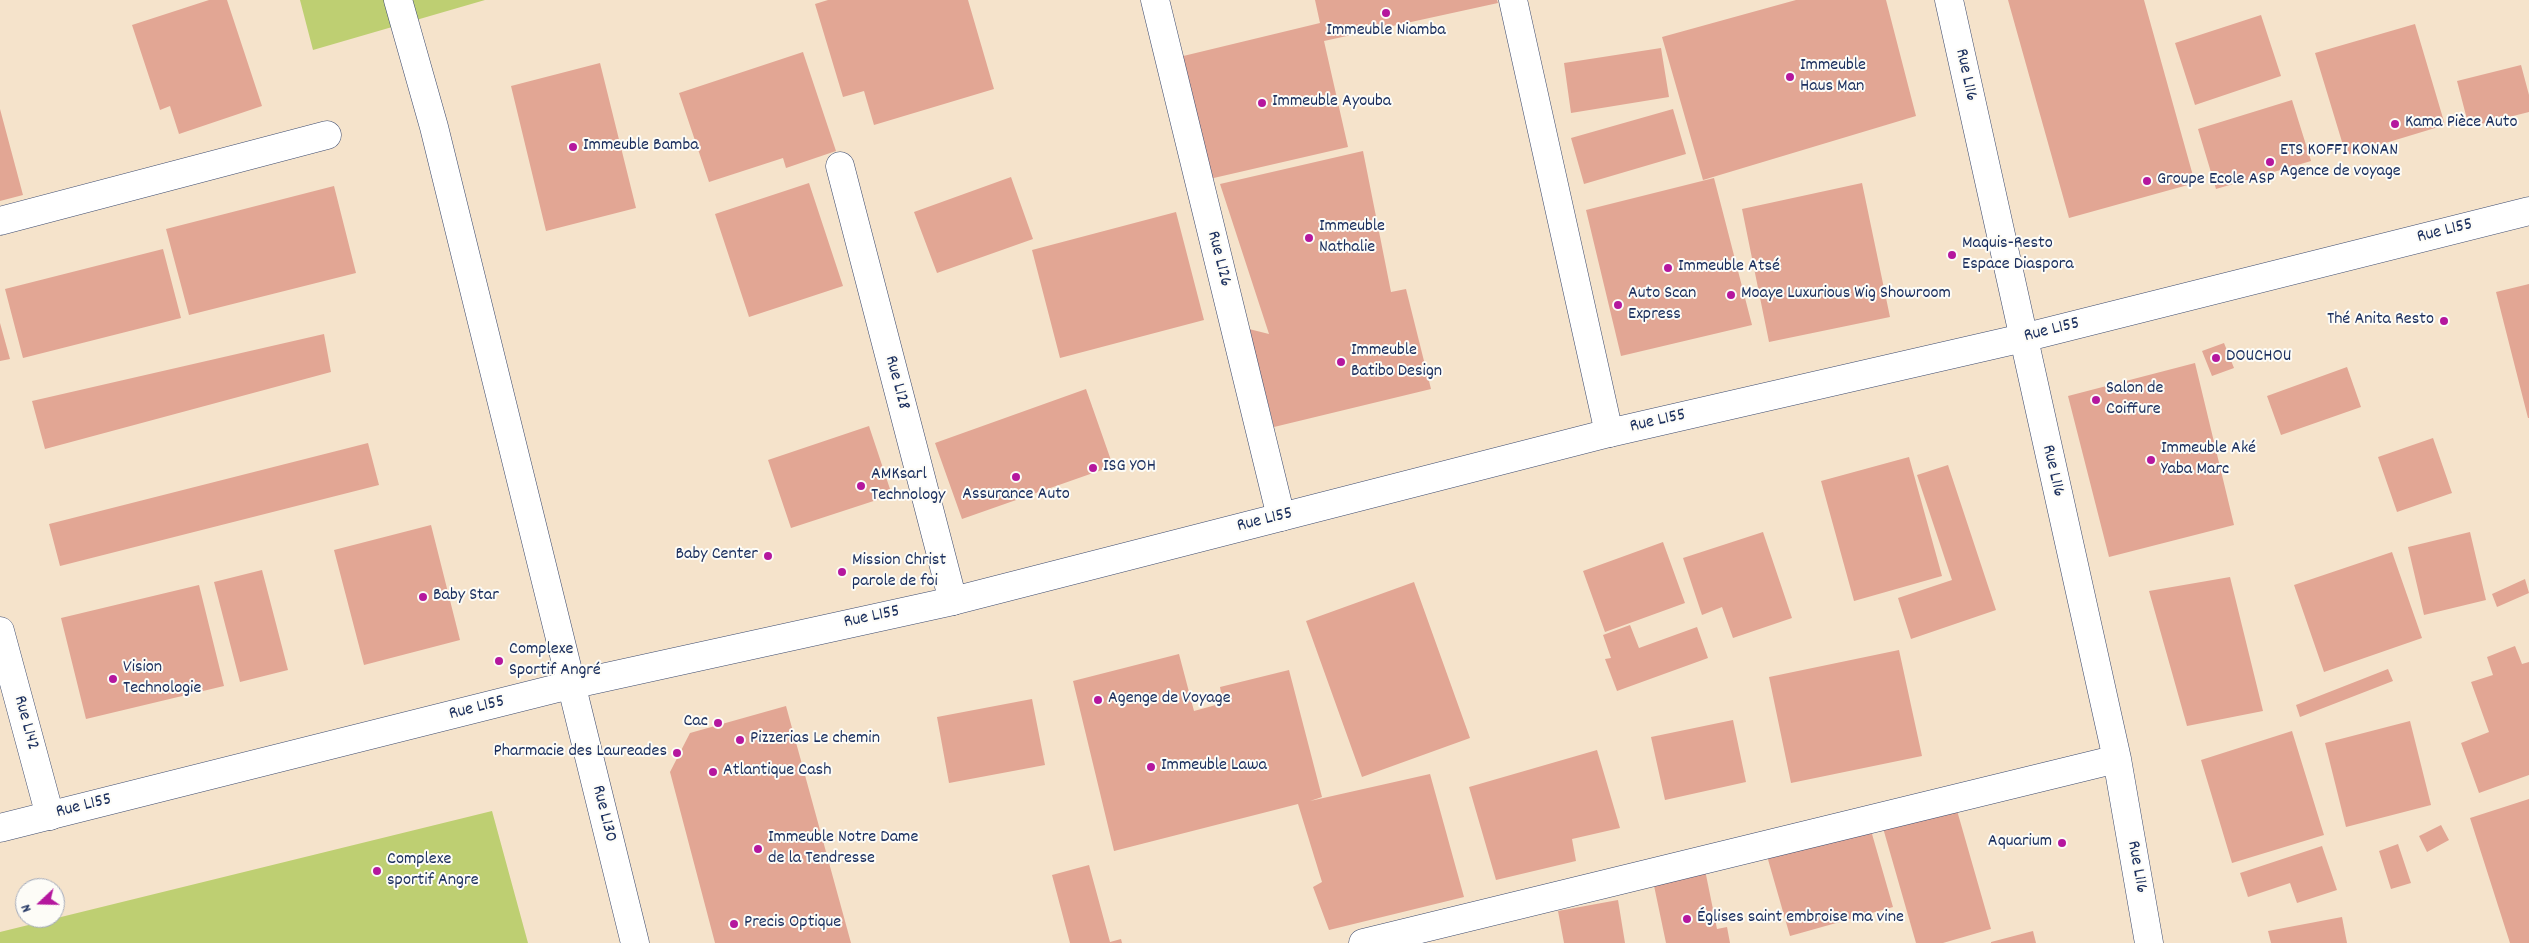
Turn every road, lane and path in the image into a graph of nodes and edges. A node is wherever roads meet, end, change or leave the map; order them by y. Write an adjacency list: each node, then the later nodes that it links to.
1 (398, 0): 14 (street, Rue L130)
2 (1155, 0): 11 (street, Rue L126)
3 (1513, 0): 10 (street)
4 (1949, 0): 9 (street, Rue L116)
5 (327, 135): 8 (street)
6 (840, 166): 12 (street, Rue L128)
7 (2529, 211): 9 (street, Rue L155)
8 (0, 221)
9 (2023, 338): 10 (street, Rue L155); 15 (street, Rue L116)
10 (1609, 433): 11 (street, Rue L155)
11 (1281, 517): 12 (street, Rue L155)
12 (953, 600): 14 (street, Rue L155)
13 (0, 631): 16 (street, Rue L142)
14 (570, 685): 16 (street, Rue L155); 18 (street, Rue L130)
15 (2117, 758): 19 (street); 20 (street, Rue L116)
16 (50, 816): 17 (street, Rue L155)
17 (0, 828)
18 (635, 943)
19 (1363, 943)
20 (2149, 943)

